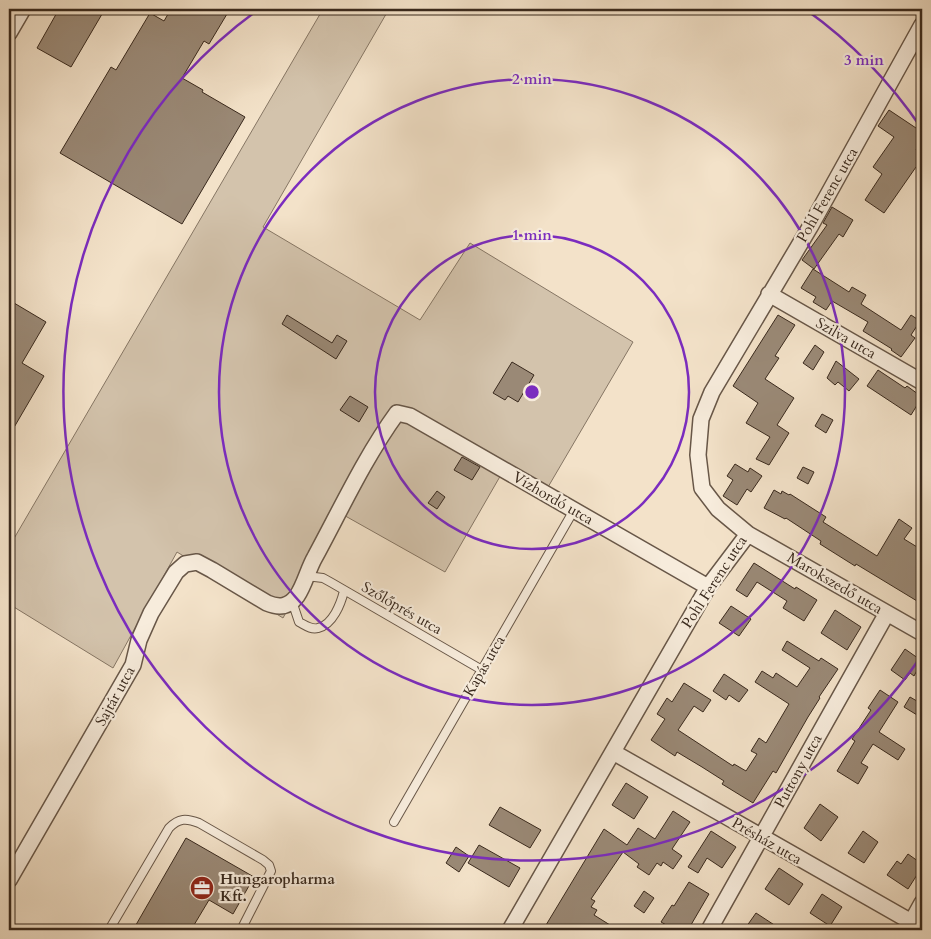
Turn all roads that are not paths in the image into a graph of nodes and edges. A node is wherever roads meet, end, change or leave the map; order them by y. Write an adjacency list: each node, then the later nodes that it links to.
1 (22, 9): 3 (street)
2 (922, 25): 4 (street, Pohl Ferenc utca)
3 (9, 33)
4 (769, 294): 5 (street, Szilva utca); 7 (street, Pohl Ferenc utca)
5 (922, 382)
6 (574, 510): 8 (street, Vízhordó utca); 9 (street, Vízhordó utca); 14 (lane, Kapás utca)
7 (748, 534): 9 (street, Pohl Ferenc utca); 12 (street, Marokszedő utca)
8 (306, 576): 10 (lane, Szőlőprés utca); 11 (street)
9 (708, 587): 15 (street, Pohl Ferenc utca)
10 (344, 591): 11 (lane); 14 (lane, Szőlőprés utca)
11 (292, 600): 18 (street, Sajtár utca)
12 (887, 613): 13 (street, Marokszedő utca); 17 (street, Puttony utca)
13 (922, 633)
14 (482, 670): 16 (lane, Kapás utca)
15 (613, 752): 17 (street, Présház utca); 23 (street, Pohl Ferenc utca)
16 (394, 822)
17 (761, 837): 20 (street, Présház utca); 24 (street, Puttony utca)
18 (9, 880)
19 (922, 903): 20 (street)
20 (914, 927)
21 (109, 930): 22 (lane)
22 (241, 930)
23 (510, 930)
24 (709, 930)

